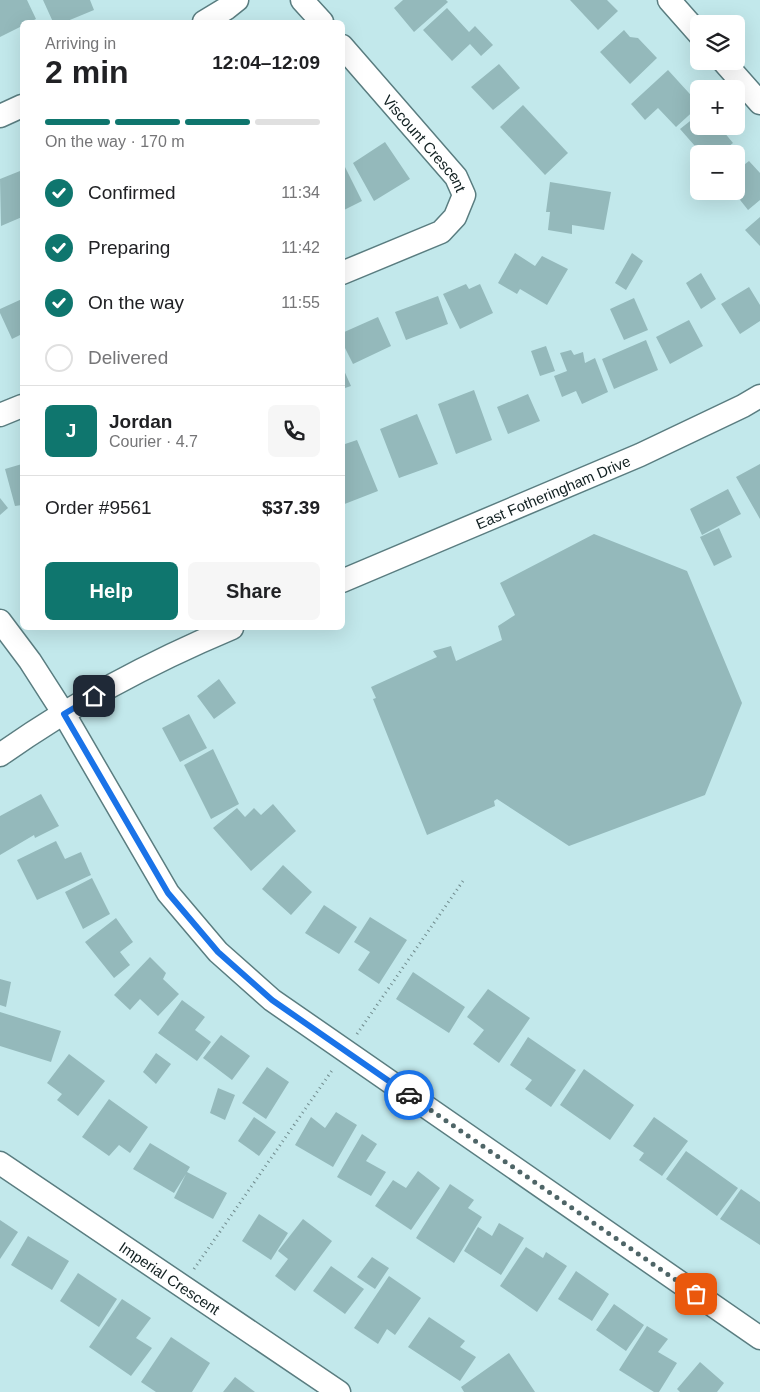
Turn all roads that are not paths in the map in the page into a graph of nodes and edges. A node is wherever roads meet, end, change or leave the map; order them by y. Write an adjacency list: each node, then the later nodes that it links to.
1 (237, 0): 4 (street)
2 (302, 0): 5 (street)
3 (669, 0): 6 (street)
4 (207, 20)
5 (320, 20)
6 (690, 24)
7 (345, 49): 12 (street, Viscount Crescent)
8 (731, 70): 9 (street)
9 (760, 103)
10 (20, 107): 11 (street)
11 (0, 116)
12 (345, 272)
13 (760, 396): 16 (street, East Fotheringham Drive)
14 (20, 407): 15 (street)
15 (0, 415)
16 (345, 580)
17 (0, 621): 19 (street)
18 (227, 630): 19 (street)
19 (64, 714): 20 (street); 22 (street)
20 (0, 755)
21 (0, 1163): 23 (street, Imperial Crescent)
22 (760, 1338)
23 (339, 1392)

